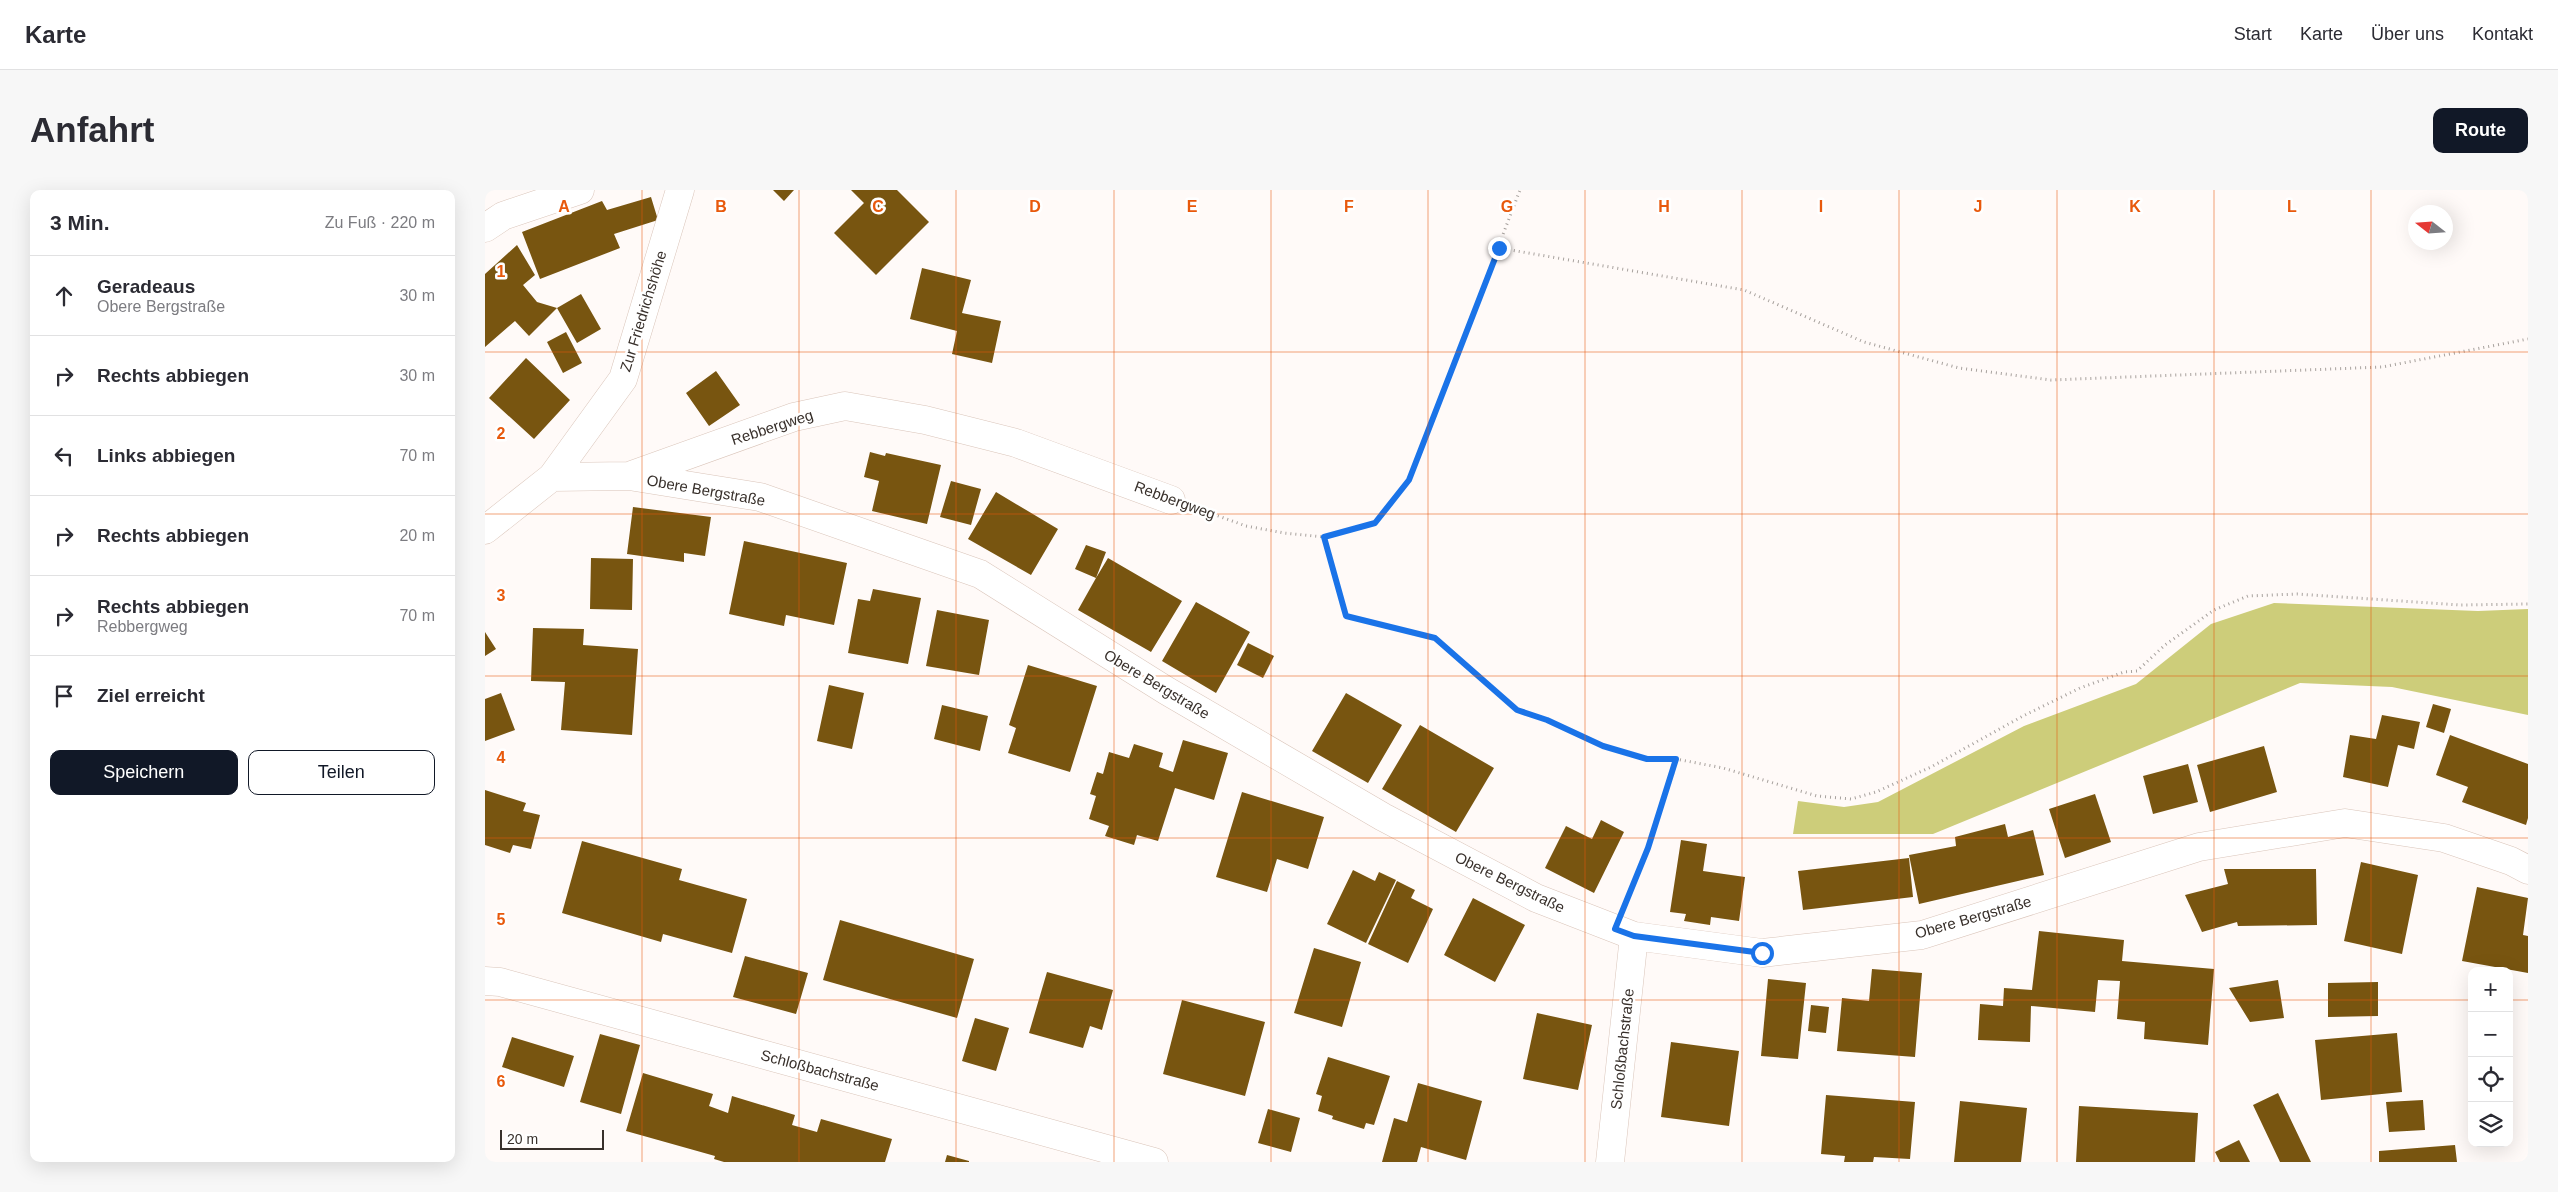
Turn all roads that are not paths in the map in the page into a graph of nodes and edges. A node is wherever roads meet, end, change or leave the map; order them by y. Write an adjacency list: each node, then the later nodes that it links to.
1 (580, 190): 3 (street)
2 (680, 190): 4 (street, Zur Friedrichshöhe)
3 (485, 228)
4 (552, 476): 5 (street, Obere Bergstraße); 7 (street, Zur Friedrichshöhe)
5 (629, 476): 6 (street, Rebbergweg); 9 (street, Obere Bergstraße)
6 (1171, 500)
7 (485, 530)
8 (2528, 870): 9 (street, Obere Bergstraße)
9 (1625, 933): 12 (street, Schloßbachstraße)
10 (485, 981): 11 (street, Schloßbachstraße)
11 (1154, 1162)
12 (1610, 1162)

